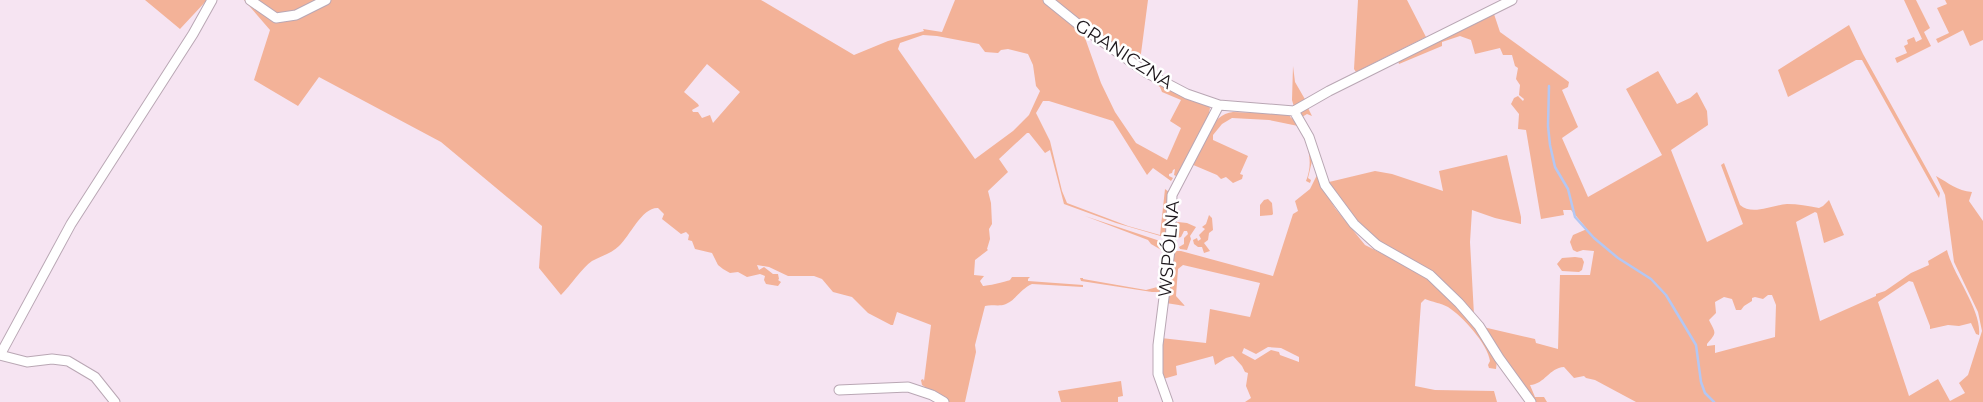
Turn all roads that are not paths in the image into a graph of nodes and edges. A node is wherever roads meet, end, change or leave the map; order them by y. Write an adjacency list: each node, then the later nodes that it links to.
1 (212, 0): 8 (street)
2 (250, 0): 3 (street)
3 (326, 0)
4 (1048, 0): 6 (street, GRANICZNA)
5 (1512, 0): 7 (street)
6 (1219, 105): 7 (street, GRANICZNA); 12 (street, WSPÓLNA)
7 (1294, 111): 13 (street)
8 (0, 355): 10 (street)
9 (839, 390): 11 (street)
10 (115, 402)
11 (944, 402)
12 (1168, 402)
13 (1531, 402)

